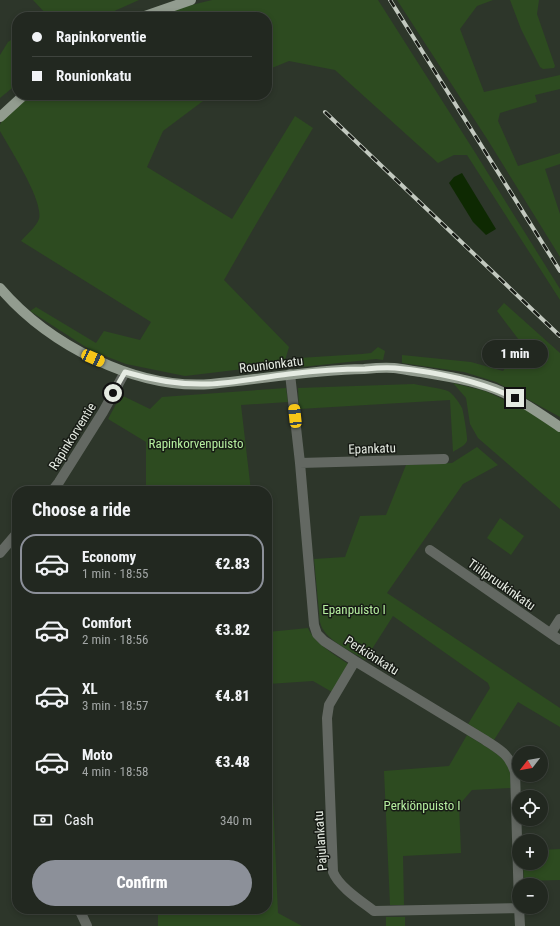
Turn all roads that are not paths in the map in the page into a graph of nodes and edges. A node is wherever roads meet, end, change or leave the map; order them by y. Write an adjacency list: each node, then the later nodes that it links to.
1 (191, 0): 2 (main road)
2 (156, 12)
3 (19, 100): 4 (main road)
4 (0, 117)
5 (0, 288): 6 (main road, Rounionkatu)
6 (125, 372): 7 (main road, Rounionkatu); 11 (street, Rapinkorventie)
7 (290, 374): 8 (main road, Rounionkatu); 10 (street, Perkiönkatu)
8 (560, 427)
9 (444, 459): 10 (street, Epankatu)
10 (300, 463): 18 (street, Perkiönkatu)
11 (56, 486)
12 (12, 539): 14 (street)
13 (430, 550): 16 (street, Tiilipruukinkatu)
14 (0, 553)
15 (560, 619): 16 (street)
16 (551, 634): 17 (street, Tiilipruukinkatu)
17 (560, 640)
18 (355, 661): 19 (street, Perkiönkatu); 20 (street, Pajulankatu)
19 (518, 878)
20 (512, 907)
21 (81, 914): 23 (street)
22 (519, 914): 24 (street, Perkiönkatu)
23 (87, 926)
24 (520, 926)

